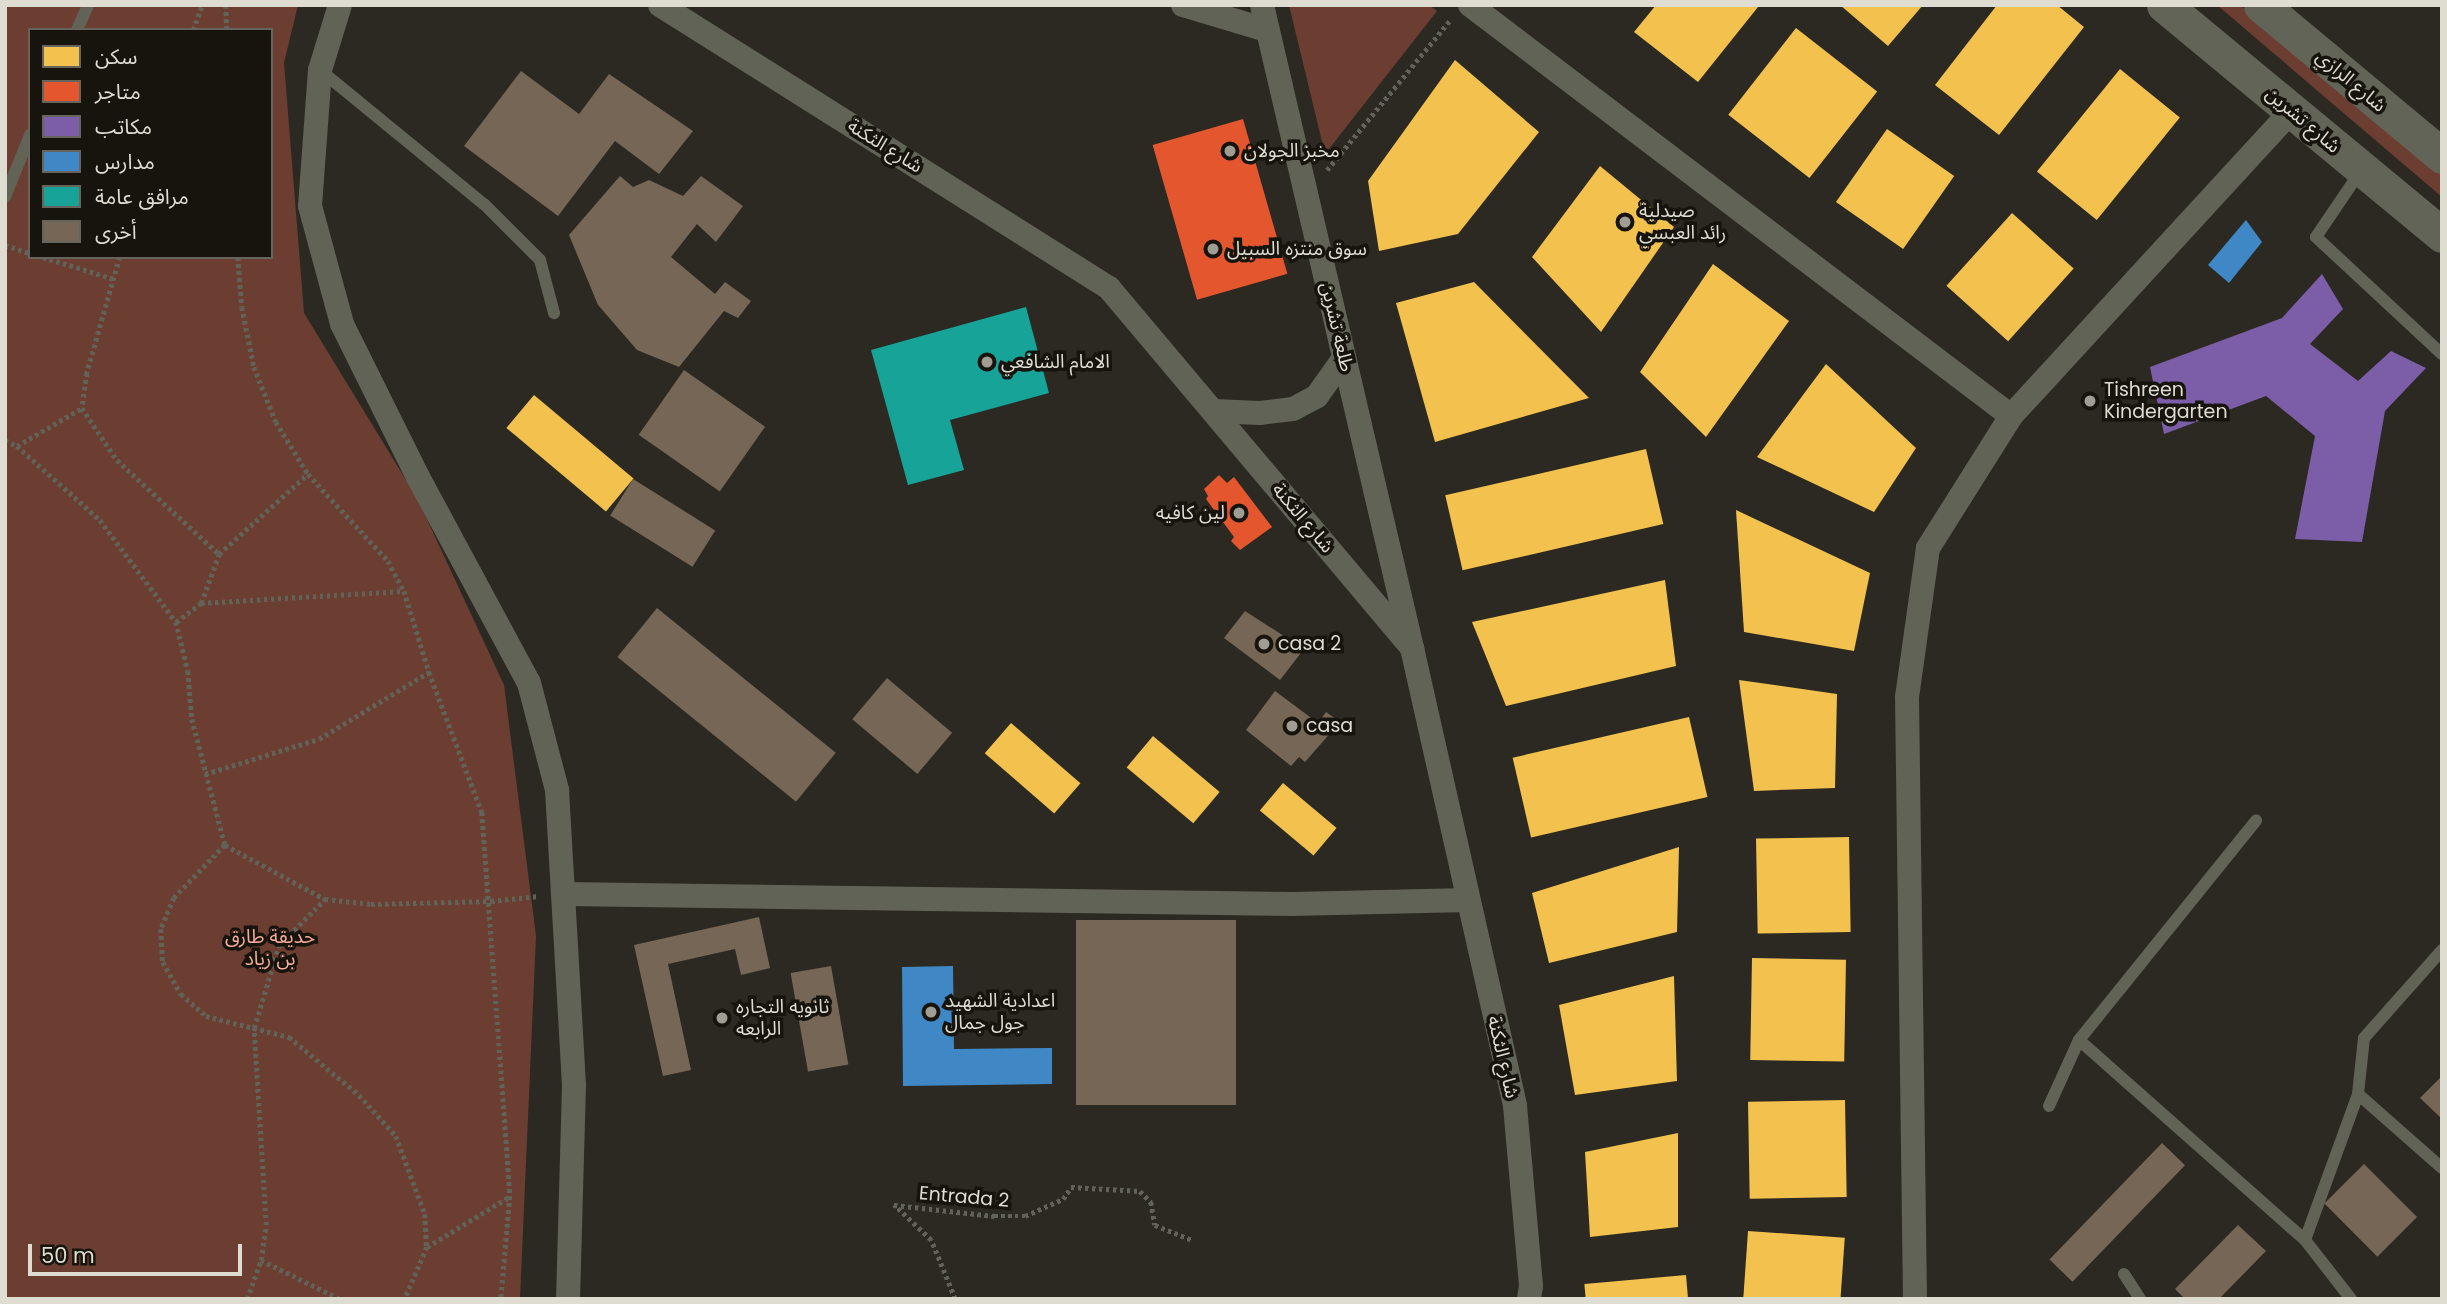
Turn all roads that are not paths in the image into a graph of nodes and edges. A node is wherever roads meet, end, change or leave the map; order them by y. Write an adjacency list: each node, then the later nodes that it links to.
1 (88, 5): 9 (lane)
2 (340, 5): 11 (street)
3 (660, 5): 21 (street, شارع الثكنة)
4 (1183, 5): 10 (street)
5 (1262, 5): 10 (street, طلعة تشرين)
6 (2164, 5): 12 (main road, شارع تشرين)
7 (2261, 5): 14 (main road, شارع الرازي)
8 (1462, 10): 22 (street)
9 (78, 28)
10 (1267, 30): 20 (street, طلعة تشرين)
11 (320, 70): 18 (lane); 25 (street)
12 (2291, 111): 15 (main road, شارع تشرين); 22 (street)
13 (28, 140): 16 (lane)
14 (2442, 156)
15 (2362, 169): 17 (main road, شارع تشرين); 19 (lane)
16 (5, 197)
17 (2442, 235)
18 (554, 313)
19 (2442, 354)
20 (1344, 358): 21 (street); 23 (street, طلعة تشرين)
21 (1213, 411): 23 (street, شارع الثكنة)
22 (2011, 416): 36 (street)
23 (1412, 648): 26 (street, شارع الثكنة)
24 (2256, 821): 28 (lane)
25 (563, 894): 26 (street); 34 (street)
26 (1468, 900): 35 (street, شارع الثكنة)
27 (2442, 950): 29 (lane)
28 (2079, 1040): 30 (lane); 32 (lane)
29 (2358, 1094): 31 (lane); 32 (lane)
30 (2049, 1106)
31 (2442, 1168)
32 (2305, 1240): 38 (lane)
33 (2124, 1274): 37 (lane)
34 (568, 1299)
35 (1529, 1299)
36 (1915, 1299)
37 (2140, 1299)
38 (2351, 1299)

